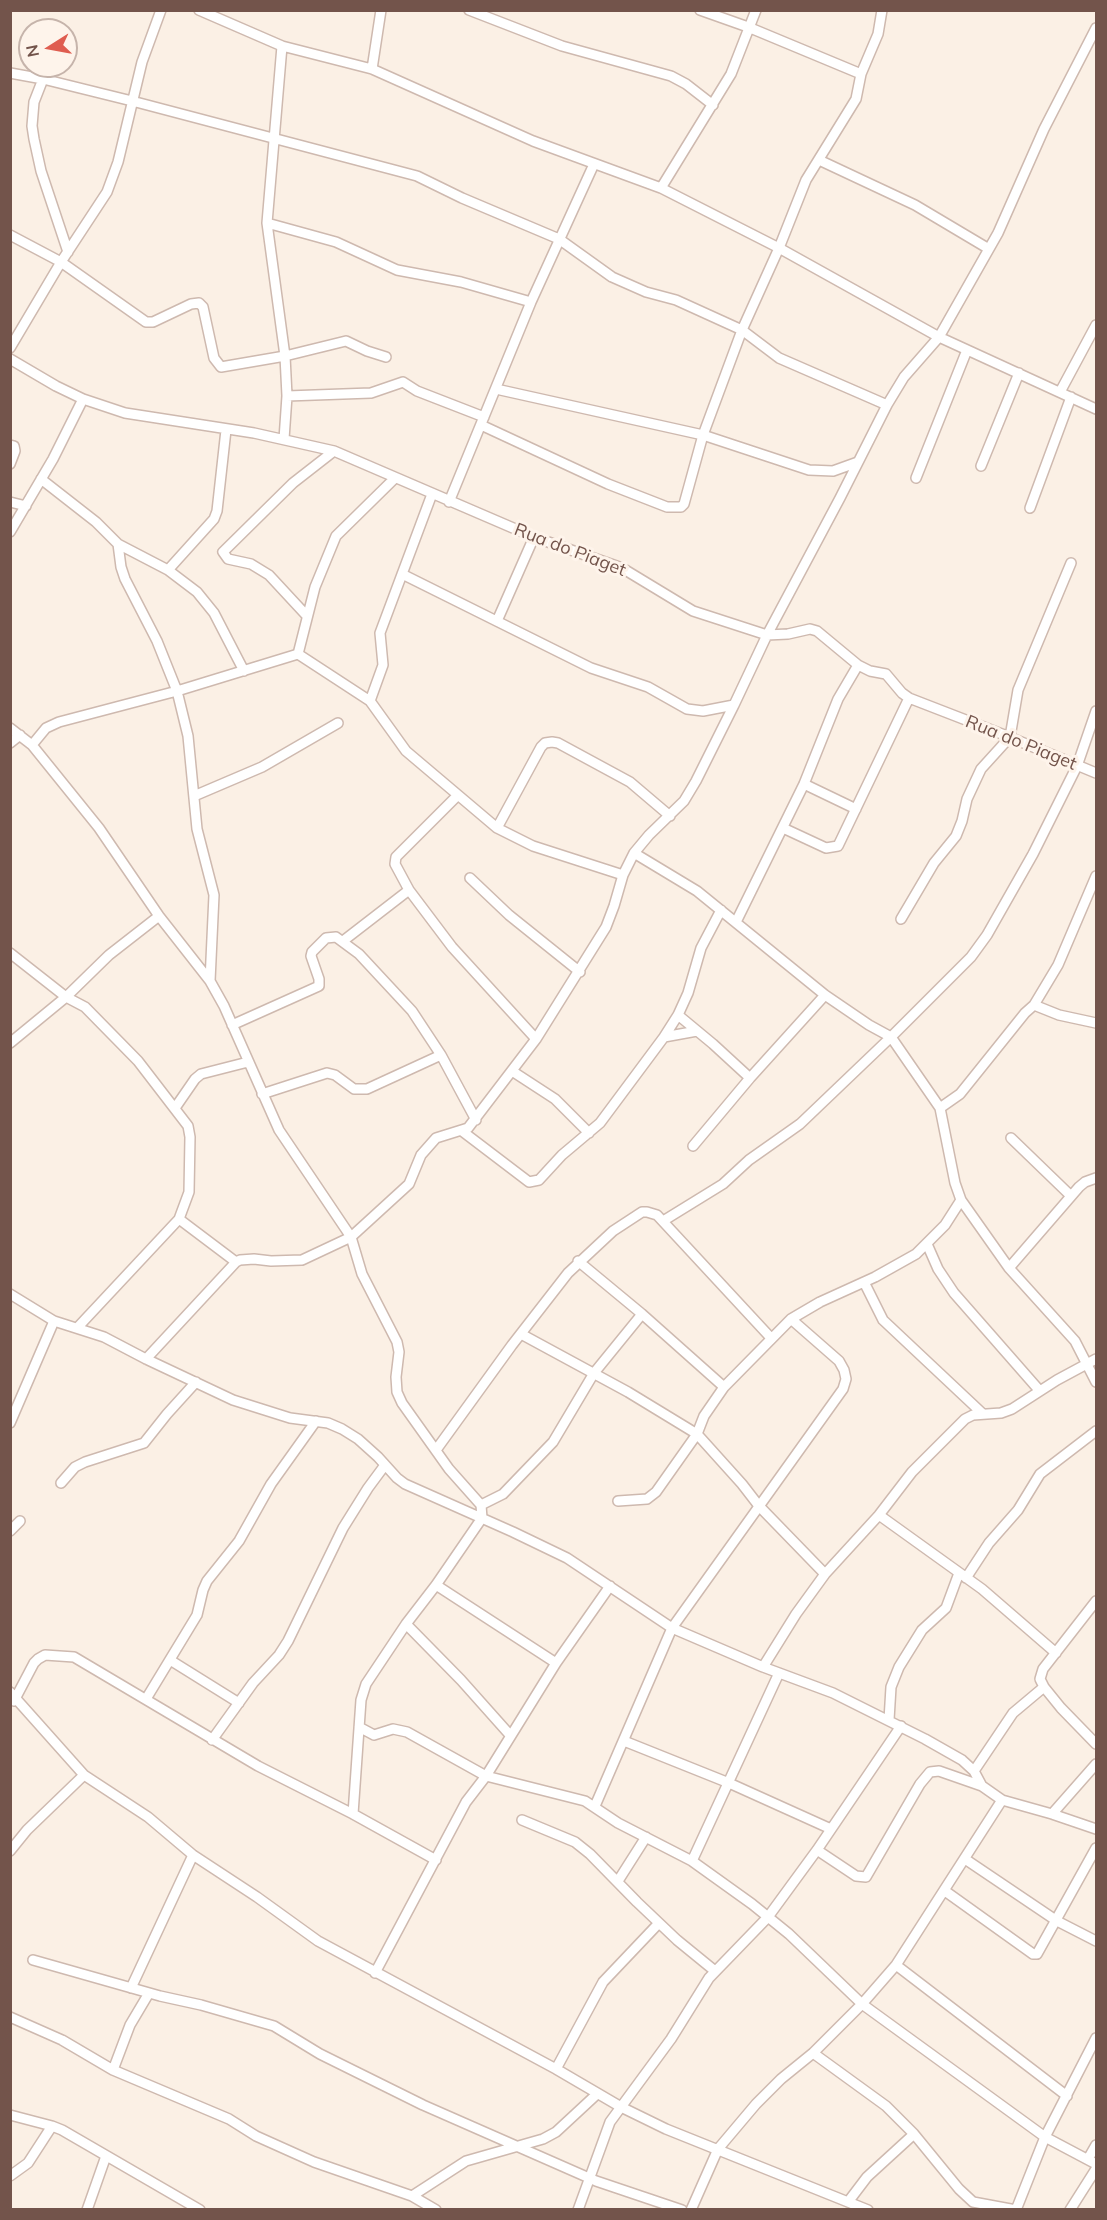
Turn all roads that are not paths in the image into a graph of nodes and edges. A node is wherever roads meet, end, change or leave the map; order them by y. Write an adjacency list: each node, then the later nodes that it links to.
1 (161, 10): 15 (street)
2 (200, 10): 10 (street)
3 (381, 10): 11 (street)
4 (469, 10): 16 (street)
5 (700, 10): 8 (street)
6 (756, 10): 8 (street)
7 (882, 10): 13 (street)
8 (748, 27): 13 (street); 16 (street)
9 (1095, 35): 25 (street)
10 (282, 46): 11 (street); 17 (street)
11 (372, 69): 19 (street)
12 (10, 73): 14 (street)
13 (861, 74): 18 (street)
14 (43, 79): 15 (street); 26 (street)
15 (132, 101): 17 (street); 26 (street)
16 (713, 105): 20 (street)
17 (274, 138): 21 (street); 23 (street)
18 (819, 160): 24 (street); 25 (street)
19 (594, 164): 20 (street); 23 (street)
20 (661, 188): 24 (street)
21 (267, 223): 28 (street); 34 (street)
22 (10, 235): 27 (street)
23 (559, 239): 28 (street); 30 (street)
24 (780, 248): 30 (street); 31 (street)
25 (989, 249): 31 (street)
26 (68, 252): 27 (street)
27 (61, 262): 32 (street); 34 (street)
28 (531, 302): 38 (street)
29 (1096, 325): 39 (street)
30 (742, 330): 43 (street); 47 (street)
31 (939, 337): 33 (street); 43 (street)
32 (10, 348)
33 (967, 350): 37 (street); 55 (street)
34 (285, 356): 35 (street); 40 (street)
35 (386, 357)
36 (10, 358): 42 (street, Rua do Piaget)
37 (1019, 373): 39 (street); 53 (street)
38 (496, 389): 45 (street); 47 (street)
39 (1060, 392): 41 (street)
40 (288, 396): 45 (street); 48 (street)
41 (1071, 397): 44 (street); 61 (street)
42 (83, 399): 46 (street, Rua do Piaget); 56 (street)
43 (887, 405): 51 (street)
44 (1096, 409)
45 (483, 421): 47 (street); 59 (street)
46 (226, 430): 48 (street, Rua do Piaget); 66 (street)
47 (703, 435): 51 (street)
48 (284, 439): 50 (street, Rua do Piaget)
49 (10, 445): 52 (street)
50 (334, 451): 54 (street, Rua do Piaget); 68 (street)
51 (858, 462): 70 (street)
52 (10, 464)
53 (981, 466)
54 (395, 478): 57 (street, Rua do Piaget); 68 (street)
55 (916, 478)
56 (41, 479): 60 (street); 64 (street)
57 (432, 494): 59 (street, Rua do Piaget); 67 (street)
58 (10, 502): 60 (street)
59 (449, 502): 63 (street, Rua do Piaget)
60 (26, 506): 62 (street)
61 (1030, 508)
62 (10, 532)
63 (534, 537): 69 (street); 70 (street, Rua do Piaget)
64 (118, 544): 66 (street); 74 (street)
65 (1071, 563): 82 (street)
66 (168, 570): 73 (street)
67 (402, 574): 69 (street); 76 (street)
68 (308, 616): 71 (street)
69 (497, 621): 77 (street)
70 (767, 635): 72 (street, Rua do Piaget); 77 (street)
71 (298, 654): 73 (street); 76 (street)
72 (858, 665): 75 (street, Rua do Piaget); 87 (street)
73 (244, 671): 74 (street)
74 (177, 691): 84 (street); 89 (street)
75 (909, 698): 82 (street, Rua do Piaget); 90 (street)
76 (370, 701): 88 (street)
77 (734, 705): 91 (street)
78 (1096, 711): 85 (street)
79 (338, 723): 89 (street)
80 (10, 728): 81 (street)
81 (20, 735): 83 (street); 84 (street)
82 (1010, 737): 85 (street, Rua do Piaget); 101 (street)
83 (10, 743)
84 (32, 745): 100 (street)
85 (1077, 766): 86 (street, Rua do Piaget); 114 (street)
86 (1096, 773)
87 (804, 784): 90 (street); 93 (street)
88 (458, 795): 92 (street); 98 (street)
89 (194, 796): 106 (street)
90 (856, 809): 93 (street)
91 (670, 816): 92 (street); 94 (street)
92 (497, 828): 95 (street)
93 (783, 828): 102 (street)
94 (634, 853): 95 (street); 99 (street)
95 (622, 875): 105 (street)
96 (1096, 876): 109 (street)
97 (470, 878): 105 (street)
98 (409, 890): 103 (street); 116 (street)
99 (721, 910): 102 (street); 110 (street)
100 (159, 916): 106 (street); 108 (street)
101 (901, 919)
102 (736, 922): 107 (street)
103 (343, 941): 112 (street); 118 (street)
104 (10, 953): 108 (street)
105 (580, 972): 116 (street)
106 (210, 981): 112 (street)
107 (825, 994): 114 (street); 121 (street)
108 (66, 997): 117 (street); 123 (street)
109 (1034, 1005): 111 (street); 124 (street)
110 (678, 1015): 113 (street); 115 (street)
111 (1096, 1023)
112 (232, 1025): 119 (street)
113 (697, 1031): 115 (street); 121 (street)
114 (891, 1036): 124 (street); 134 (street)
115 (664, 1037): 127 (street)
116 (536, 1039): 120 (street)
117 (10, 1043)
118 (441, 1054): 122 (street); 125 (street)
119 (248, 1062): 122 (street); 123 (street)
120 (512, 1071): 125 (street); 127 (street)
121 (750, 1078): 129 (street)
122 (262, 1094): 135 (street)
123 (175, 1108): 133 (street)
124 (940, 1108): 132 (street)
125 (476, 1120): 126 (street)
126 (462, 1131): 127 (street); 135 (street)
127 (589, 1133)
128 (1011, 1138): 131 (street)
129 (693, 1146)
130 (1096, 1178): 131 (street)
131 (1071, 1196): 139 (street)
132 (961, 1200): 136 (street); 139 (street)
133 (179, 1219): 137 (street); 145 (street)
134 (663, 1221): 138 (street); 147 (street)
135 (351, 1237): 137 (street); 160 (street)
136 (927, 1244): 140 (street); 154 (street)
137 (236, 1262): 148 (street)
138 (578, 1262): 142 (street); 146 (street)
139 (1009, 1268): 149 (street)
140 (864, 1282): 143 (street); 155 (street)
141 (10, 1294): 144 (street)
142 (642, 1314): 150 (street); 153 (street)
143 (791, 1319): 147 (street); 165 (street)
144 (54, 1321): 145 (street); 157 (street)
145 (78, 1327): 148 (street)
146 (521, 1334): 150 (street); 160 (street)
147 (771, 1338): 153 (street)
148 (146, 1359): 151 (street)
149 (1092, 1361): 152 (street); 154 (street)
150 (594, 1373): 159 (street); 164 (street)
151 (196, 1382): 156 (street); 162 (street)
152 (1096, 1382)
153 (724, 1387): 159 (street)
154 (1040, 1390): 155 (street)
155 (983, 1414): 166 (street)
156 (316, 1421): 161 (street); 178 (street)
157 (10, 1423)
158 (1096, 1431): 171 (street)
159 (698, 1434): 163 (street); 165 (street)
160 (436, 1450): 164 (street)
161 (385, 1465): 167 (street); 185 (street)
162 (61, 1483)
163 (618, 1501)
164 (481, 1505): 167 (street)
165 (759, 1506): 170 (street); 176 (street)
166 (879, 1515): 170 (street); 171 (street)
167 (482, 1518): 172 (street); 173 (street)
168 (20, 1521): 169 (street)
169 (10, 1531)
170 (825, 1574): 180 (street)
171 (962, 1575): 177 (street); 186 (street)
172 (436, 1585): 175 (street); 179 (street)
173 (610, 1586): 176 (street); 179 (street)
174 (1095, 1606): 177 (street)
175 (406, 1624): 188 (street); 189 (street)
176 (672, 1628): 180 (street); 191 (street)
177 (1056, 1653): 182 (street)
178 (170, 1660): 184 (street); 185 (street)
179 (556, 1663): 189 (street)
180 (763, 1667): 181 (street)
181 (779, 1673): 186 (street); 197 (street)
182 (1044, 1687): 192 (street); 194 (street)
183 (12, 1698): 184 (street); 195 (street)
184 (146, 1699): 190 (street)
185 (239, 1703): 190 (street)
186 (889, 1720): 187 (street)
187 (900, 1726): 194 (street); 204 (street)
188 (359, 1727): 196 (street); 201 (street)
189 (510, 1735): 196 (street)
190 (212, 1740): 201 (street)
191 (624, 1741): 197 (street); 200 (street)
192 (1096, 1744)
193 (1096, 1764): 202 (street)
194 (974, 1771): 198 (street)
195 (84, 1775): 209 (street); 210 (street)
196 (486, 1776): 200 (street); 212 (street)
197 (729, 1783): 204 (street); 213 (street)
198 (982, 1786): 199 (street); 208 (street)
199 (1002, 1800): 202 (street); 211 (street)
200 (595, 1806): 206 (street)
201 (352, 1814): 212 (street)
202 (1052, 1814): 205 (street)
203 (522, 1820): 214 (street)
204 (831, 1829): 208 (street)
205 (1096, 1829)
206 (646, 1837): 213 (street); 214 (street)
207 (1096, 1848): 217 (street)
208 (817, 1850): 216 (street)
209 (10, 1851)
210 (193, 1855): 223 (street); 224 (street)
211 (965, 1859): 215 (street); 217 (street)
212 (436, 1860): 223 (street)
213 (692, 1861): 216 (street)
214 (618, 1881): 218 (street)
215 (945, 1891): 217 (street); 221 (street)
216 (768, 1917): 222 (street); 226 (street)
217 (1057, 1921): 219 (street)
218 (659, 1923): 222 (street); 230 (street)
219 (1096, 1941)
220 (33, 1960): 224 (street)
221 (896, 1965): 226 (street); 233 (street)
222 (715, 1971): 234 (street)
223 (375, 1973): 230 (street)
224 (131, 1988): 225 (street)
225 (149, 1993): 231 (street); 239 (street)
226 (862, 2004): 229 (street); 238 (street)
227 (10, 2017): 231 (street)
228 (1096, 2038): 233 (street)
229 (813, 2053): 237 (street); 241 (street)
230 (556, 2068): 232 (street)
231 (114, 2070): 247 (street)
232 (597, 2094): 234 (street); 239 (street)
233 (1067, 2096): 238 (street)
234 (621, 2107): 241 (street); 246 (street)
235 (10, 2115): 236 (street)
236 (52, 2126): 242 (street); 245 (street)
237 (914, 2134): 238 (street); 248 (street)
238 (1045, 2137): 243 (street)
239 (519, 2145): 246 (street); 247 (street)
240 (1096, 2145): 243 (street)
241 (718, 2149): 248 (street); 254 (street)
242 (106, 2156): 249 (street); 250 (street)
243 (1092, 2161)
244 (1096, 2169): 256 (street)
245 (10, 2176)
246 (591, 2178): 252 (street); 253 (street)
247 (412, 2196): 251 (street)
248 (848, 2202): 255 (street)
249 (87, 2210)
250 (200, 2210)
251 (436, 2210)
252 (578, 2210)
253 (682, 2210)
254 (691, 2210)
255 (868, 2210)
256 (1070, 2210)

